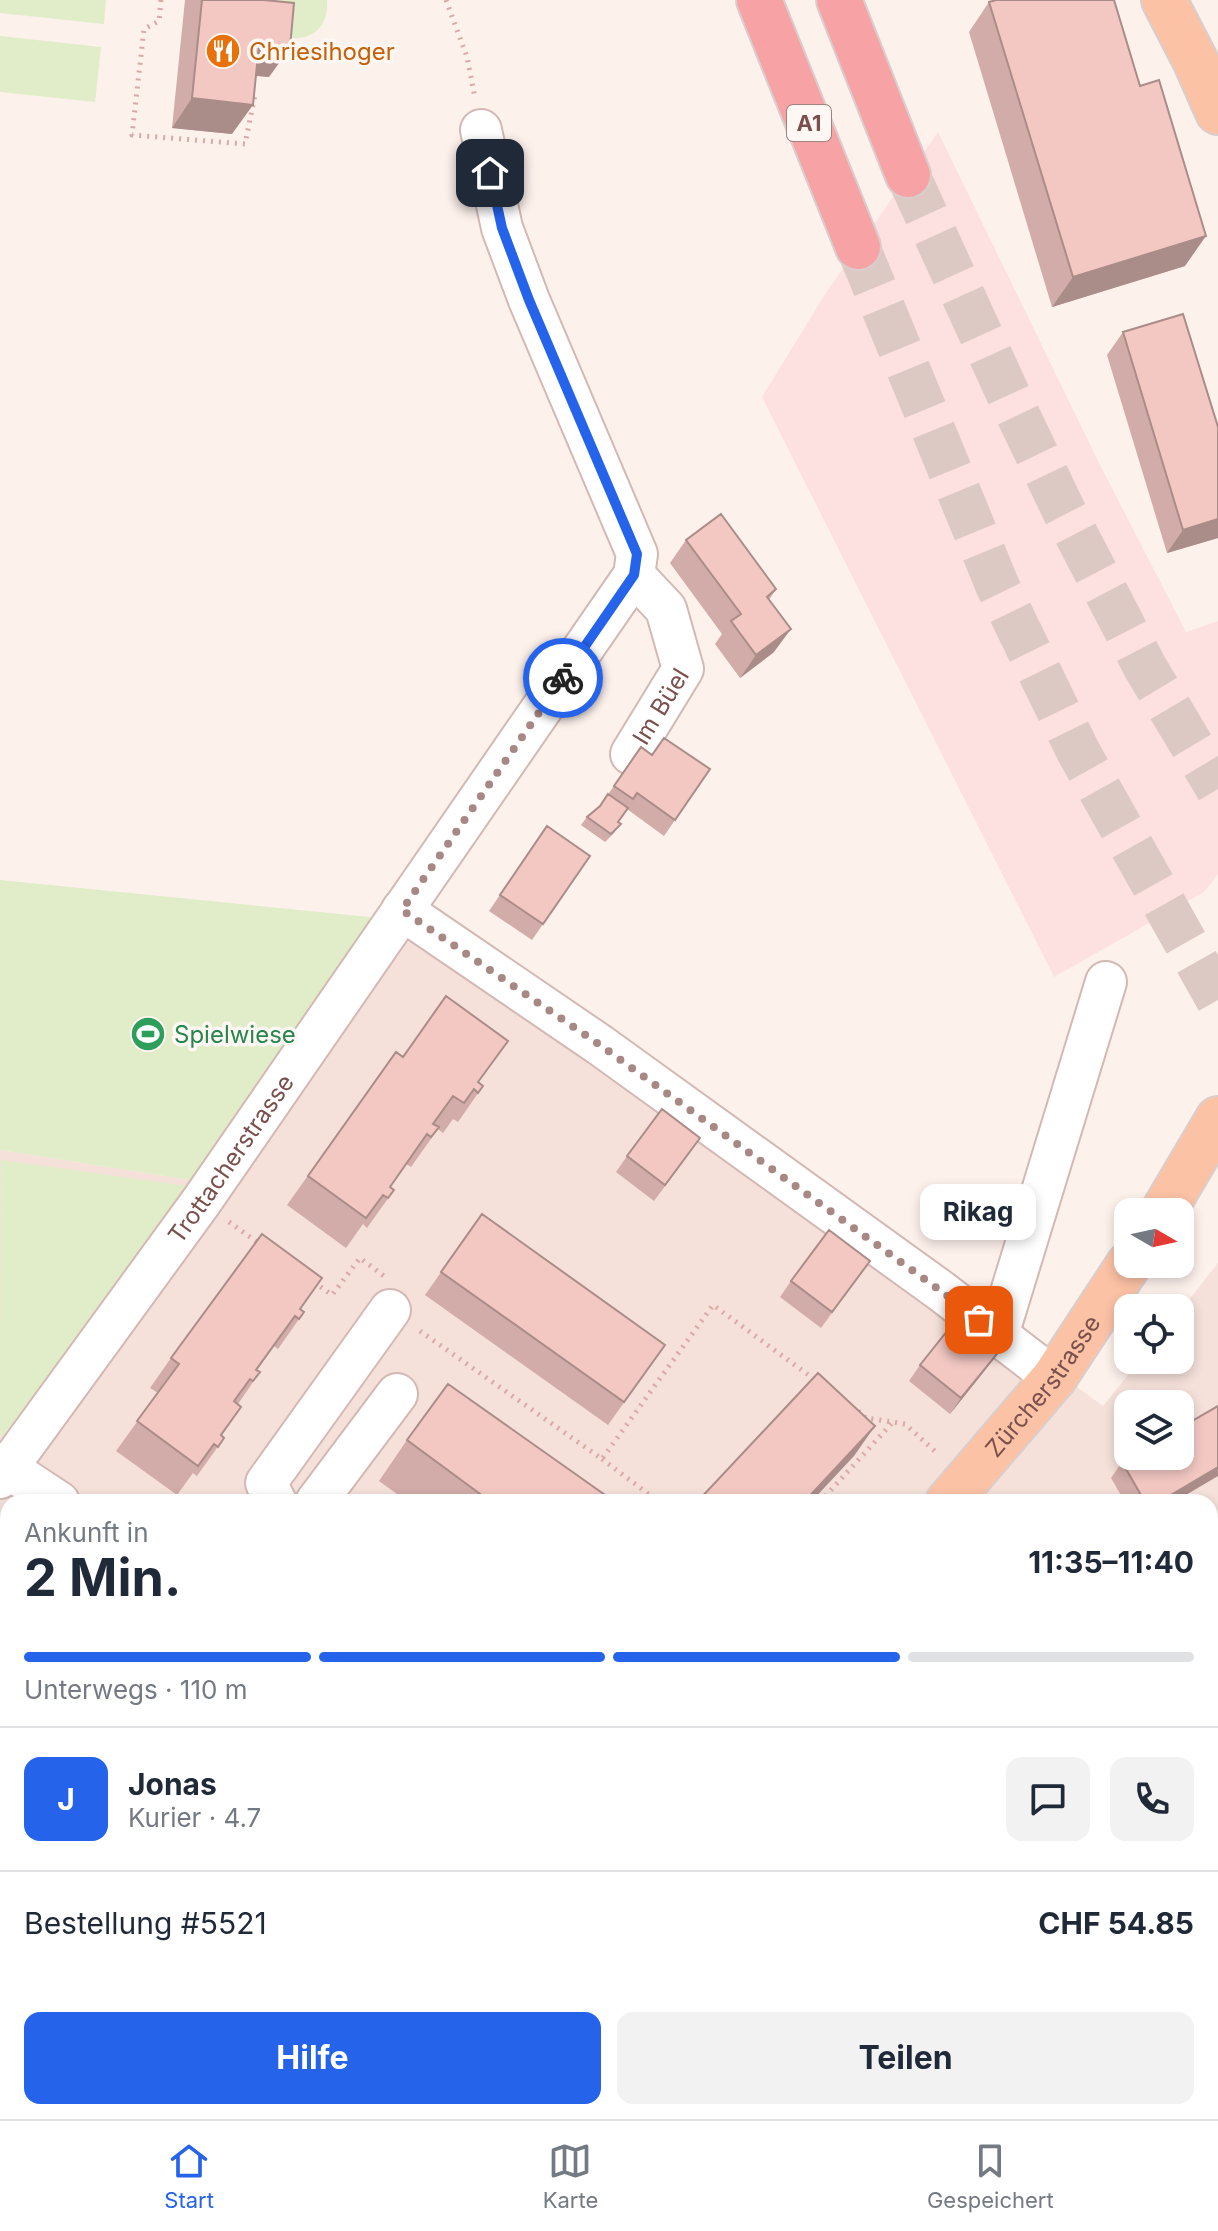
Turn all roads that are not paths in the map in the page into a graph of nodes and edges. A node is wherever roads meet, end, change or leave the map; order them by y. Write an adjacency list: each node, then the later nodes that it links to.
1 (759, 0): 7 (highway, A1)
2 (839, 0): 6 (highway)
3 (1164, 0): 4 (main road)
4 (1218, 112)
5 (481, 130): 8 (street)
6 (908, 175)
7 (858, 247)
8 (636, 564): 9 (street, Im Büel); 10 (street, Trottacherstrasse)
9 (631, 754)
10 (402, 910): 16 (street); 19 (street, Trottacherstrasse)
11 (1106, 982): 16 (street)
12 (1218, 1119): 13 (main road)
13 (1171, 1198)
14 (1120, 1278): 17 (main road, Zürcherstrasse)
15 (390, 1310): 21 (street)
16 (998, 1335): 17 (street)
17 (1054, 1378): 23 (main road, Zürcherstrasse)
18 (397, 1394): 22 (street)
19 (3, 1470): 20 (street)
20 (45, 1494)
21 (272, 1494)
22 (322, 1494)
23 (955, 1494)

